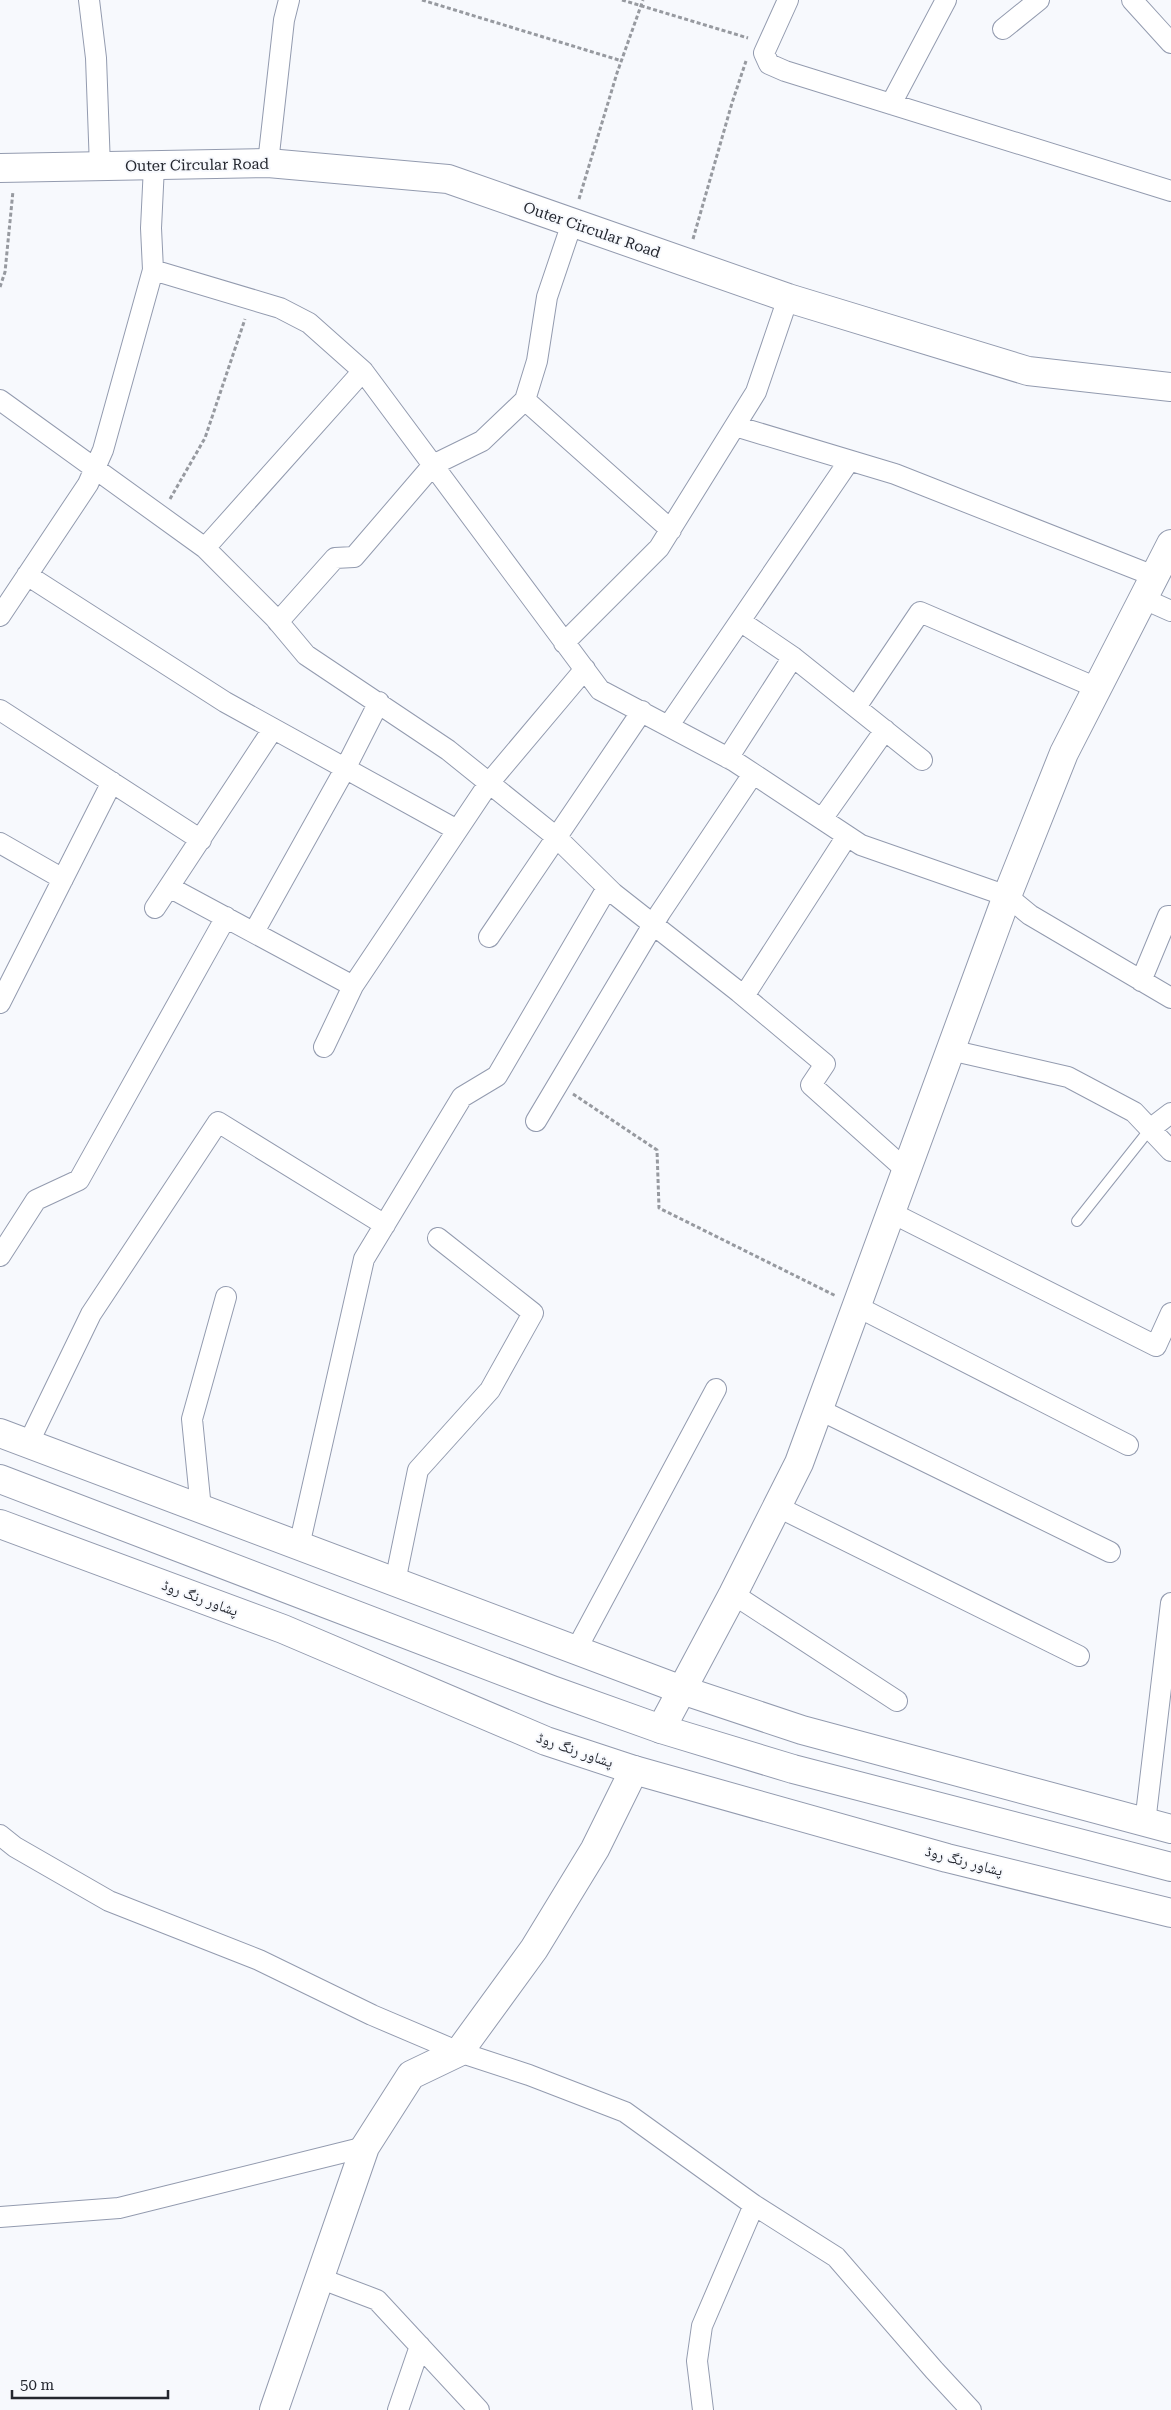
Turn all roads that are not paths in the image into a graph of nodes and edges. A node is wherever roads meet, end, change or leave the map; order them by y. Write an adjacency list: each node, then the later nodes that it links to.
1 (89, 0): 12 (street)
2 (289, 0): 10 (street)
3 (788, 0): 9 (street)
4 (946, 0): 9 (street)
5 (1039, 0): 7 (street)
6 (1132, 0): 8 (street)
7 (1003, 30)
8 (1171, 43)
9 (891, 104): 14 (street)
10 (268, 163): 11 (main road, Outer Circular Road); 15 (main road, Outer Circular Road)
11 (154, 166): 12 (main road, Outer Circular Road); 16 (street)
12 (100, 167): 13 (main road, Outer Circular Road)
13 (8, 168)
14 (1171, 191)
15 (572, 223): 17 (main road, Outer Circular Road); 21 (street)
16 (153, 270): 18 (street); 25 (street)
17 (788, 298): 19 (main road, Outer Circular Road); 22 (street)
18 (363, 371): 24 (street); 28 (street)
19 (1171, 387)
20 (0, 400): 25 (street)
21 (525, 400): 24 (street); 26 (street)
22 (735, 426): 23 (street); 26 (street)
23 (849, 460): 30 (street); 33 (street)
24 (432, 465): 34 (street); 35 (street)
25 (96, 468): 28 (street); 29 (street)
26 (671, 530): 35 (street)
27 (1171, 544): 30 (main road)
28 (205, 548): 34 (street)
29 (27, 576): 32 (street); 44 (street)
30 (1149, 588): 31 (street); 38 (main road)
31 (1171, 611)
32 (0, 616)
33 (740, 621): 36 (street); 43 (street)
34 (278, 622): 39 (street)
35 (564, 643): 37 (street)
36 (793, 658): 40 (street); 46 (street)
37 (584, 669): 42 (street); 51 (street)
38 (1097, 688): 40 (street); 61 (main road)
39 (379, 702): 48 (street); 51 (street)
40 (856, 708): 45 (street)
41 (0, 710): 50 (street)
42 (642, 711): 43 (street); 54 (street)
43 (670, 725): 46 (street)
44 (273, 729): 48 (street); 56 (street)
45 (885, 730): 47 (street); 52 (street)
46 (728, 758): 49 (street)
47 (922, 760)
48 (345, 770): 53 (street); 66 (street)
49 (753, 774): 52 (street); 65 (street)
50 (112, 782): 56 (street); 58 (street)
51 (489, 783): 53 (street); 54 (street)
52 (822, 819): 55 (street)
53 (458, 830): 69 (street)
54 (555, 836): 60 (street); 67 (street)
55 (847, 836): 61 (street); 70 (street)
56 (201, 840): 59 (street)
57 (0, 843): 58 (street)
58 (63, 880): 72 (street)
59 (169, 887): 62 (street); 64 (street)
60 (607, 888): 65 (street); 82 (street)
61 (1007, 896): 68 (street); 74 (main road)
62 (155, 908)
63 (1171, 916): 68 (street)
64 (226, 917): 66 (street); 84 (street)
65 (653, 924): 70 (street); 76 (street)
66 (254, 932): 69 (street)
67 (489, 937)
68 (1141, 981): 71 (street)
69 (353, 986): 73 (street)
70 (744, 996): 79 (street)
71 (1171, 998)
72 (0, 1003)
73 (324, 1047)
74 (950, 1050): 77 (street); 79 (main road)
75 (1171, 1113): 77 (street)
76 (536, 1121)
77 (1150, 1129): 78 (street); 81 (lane)
78 (1171, 1151)
79 (906, 1170): 80 (main road)
80 (890, 1212): 86 (main road); 87 (street)
81 (1077, 1221)
82 (385, 1225): 91 (street); 97 (street)
83 (438, 1238): 99 (street)
84 (0, 1256)
85 (226, 1297): 95 (street)
86 (856, 1306): 89 (main road); 92 (street)
87 (1171, 1313)
88 (716, 1389): 102 (street)
89 (818, 1409): 94 (main road); 98 (street)
90 (0, 1433): 91 (main road)
91 (28, 1444): 95 (main road)
92 (1128, 1445)
93 (0, 1479): 106 (main road)
94 (776, 1506): 100 (main road); 103 (street)
95 (201, 1509): 97 (main road)
96 (0, 1524): 107 (main road, پشاور رنگ روڈ)
97 (300, 1546): 99 (main road)
98 (1110, 1552)
99 (395, 1582): 102 (main road)
100 (733, 1594): 104 (main road); 105 (street)
101 (1171, 1603): 108 (street)
102 (576, 1650): 104 (main road)
103 (1079, 1656)
104 (682, 1690): 106 (main road); 108 (main road)
105 (897, 1701)
106 (661, 1729): 111 (main road)
107 (634, 1770): 112 (main road, پشاور رنگ روڈ); 113 (main road)
108 (1144, 1823): 109 (main road)
109 (1171, 1830)
110 (0, 1835): 113 (street)
111 (1171, 1867)
112 (1171, 1913)
113 (459, 2052): 114 (main road); 115 (street)
114 (365, 2147): 116 (street); 117 (main road)
115 (754, 2205): 122 (street); 123 (street)
116 (0, 2217)
117 (319, 2278): 118 (street); 119 (main road)
118 (420, 2346): 120 (street); 121 (street)
119 (274, 2410)
120 (398, 2410)
121 (478, 2410)
122 (703, 2410)
123 (971, 2410)

